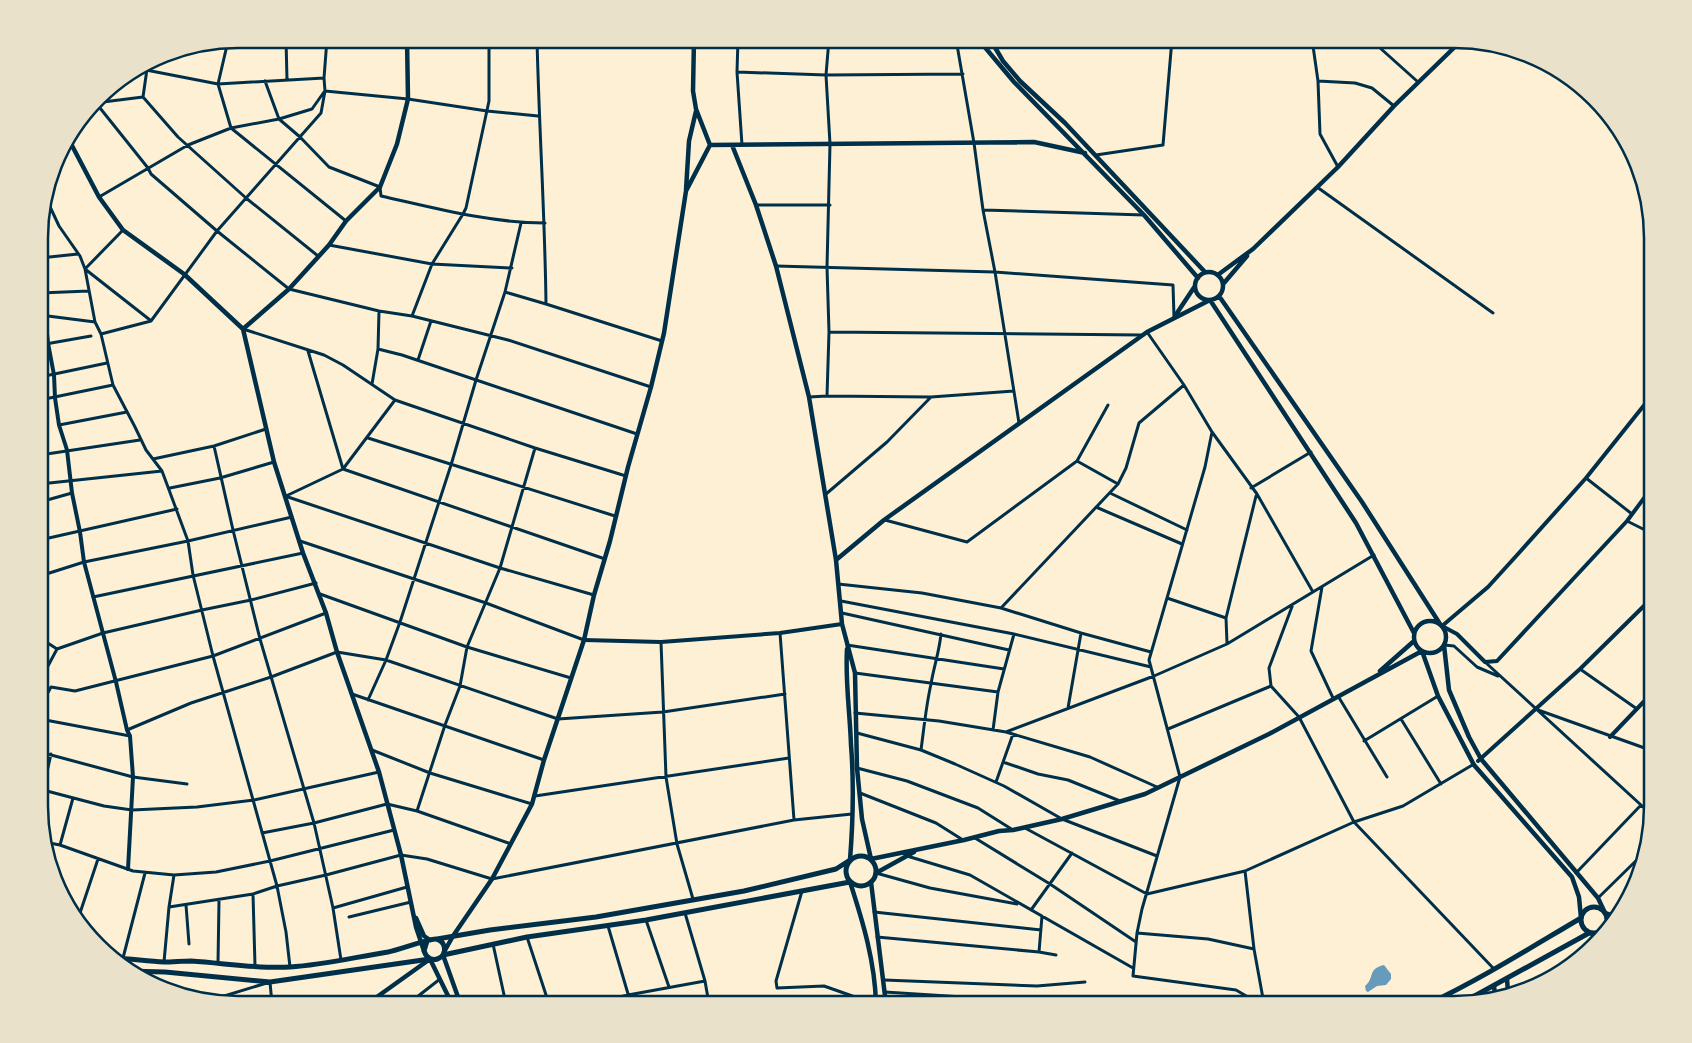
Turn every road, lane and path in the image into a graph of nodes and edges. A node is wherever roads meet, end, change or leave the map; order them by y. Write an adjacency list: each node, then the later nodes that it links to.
1 (226, 48): 27 (street)
2 (286, 48): 23 (street)
3 (326, 48): 22 (street)
4 (407, 48): 30 (main road)
5 (489, 48): 35 (street)
6 (536, 48): 36 (street)
7 (694, 48): 34 (main road)
8 (738, 48): 19 (street)
9 (828, 48): 21 (street)
10 (958, 48): 20 (street)
11 (986, 48): 47 (main road)
12 (996, 48): 48 (main road)
13 (1171, 48): 48 (street)
14 (1313, 48): 24 (street)
15 (1380, 48): 26 (street)
16 (1454, 48): 26 (main road)
17 (146, 70): 29 (street)
18 (147, 70): 27 (street)
19 (737, 72): 21 (street); 46 (street)
20 (963, 74): 21 (street); 40 (street)
21 (826, 75): 41 (street)
22 (324, 78): 23 (street); 28 (street)
23 (287, 80): 25 (street)
24 (1318, 81): 32 (street); 50 (street)
25 (265, 82): 27 (street); 37 (street)
26 (1418, 82): 32 (main road)
27 (218, 84): 38 (street)
28 (325, 91): 30 (street); 37 (street); 39 (street)
29 (143, 97): 31 (street); 43 (street)
30 (408, 99): 35 (street); 52 (main road)
31 (105, 101)
32 (1394, 106): 50 (main road)
33 (100, 107): 51 (street)
34 (696, 109): 44 (main road); 54 (main road)
35 (487, 111): 36 (street); 61 (street)
36 (538, 116): 65 (street)
37 (279, 119): 38 (street); 39 (street)
38 (231, 128): 43 (street); 49 (street)
39 (300, 137): 49 (street); 52 (street)
40 (974, 143): 41 (main road); 47 (main road); 60 (street)
41 (830, 144): 46 (main road); 58 (street)
42 (72, 145): 55 (main road)
43 (188, 145): 51 (street); 56 (street)
44 (710, 145): 45 (main road); 54 (main road)
45 (732, 145): 46 (main road); 57 (main road)
46 (742, 145)
47 (1084, 153): 62 (main road)
48 (1096, 155): 79 (main road)
49 (276, 165): 56 (street); 63 (street)
50 (1338, 167): 53 (main road)
51 (148, 168): 55 (street); 67 (street)
52 (380, 187): 61 (street); 63 (main road)
53 (1317, 187): 69 (main road); 93 (street)
54 (686, 191): 108 (main road)
55 (99, 197): 66 (main road)
56 (246, 198): 67 (street); 71 (street)
57 (756, 205): 58 (street); 74 (main road)
58 (830, 205): 75 (street)
59 (50, 206): 70 (street)
60 (983, 210): 62 (street); 78 (street)
61 (464, 214): 64 (street); 73 (street)
62 (1144, 215): 82 (main road)
63 (346, 220): 68 (main road)
64 (521, 223): 65 (street); 76 (street)
65 (545, 223): 91 (street)
66 (123, 230): 77 (street); 80 (main road)
67 (217, 231): 80 (street); 85 (street)
68 (329, 245): 71 (main road); 73 (street)
69 (1253, 249): 81 (main road); 83 (main road)
70 (78, 254): 72 (street); 77 (street)
71 (318, 256): 85 (main road)
72 (48, 257)
73 (432, 264): 76 (street); 95 (street)
74 (776, 266): 75 (street); 123 (main road)
75 (827, 267): 78 (street); 101 (street)
76 (512, 268): 87 (street)
77 (85, 269): 86 (street); 97 (street)
78 (995, 272): 96 (street); 104 (street)
79 (1205, 272): 81 (main road); 82 (main road)
80 (184, 274): 97 (street); 100 (main road)
81 (1218, 274): 83 (main road)
82 (1198, 278): 84 (main road)
83 (1224, 283): 89 (main road)
84 (1195, 286): 90 (main road); 96 (main road)
85 (290, 288): 92 (street); 100 (main road)
86 (89, 292): 88 (street); 99 (street)
87 (506, 292): 91 (street); 107 (street)
88 (48, 294)
89 (1219, 296): 90 (main road); 214 (main road)
90 (1210, 300): 96 (main road); 142 (main road)
91 (546, 304): 108 (street)
92 (379, 311): 95 (street); 111 (street)
93 (1493, 313)
94 (48, 316): 99 (street)
95 (412, 316): 98 (street)
96 (1174, 317): 102 (main road)
97 (150, 321): 103 (street)
98 (431, 321): 107 (street); 112 (street)
99 (95, 322): 103 (street)
100 (243, 329): 110 (street); 134 (main road)
101 (829, 332): 104 (street); 122 (street)
102 (1147, 332): 105 (main road); 119 (street)
103 (101, 334): 113 (street)
104 (1005, 334): 105 (street); 121 (street)
105 (1142, 335): 132 (main road)
106 (90, 336): 109 (street)
107 (490, 336): 116 (street); 120 (street)
108 (662, 341): 120 (main road)
109 (48, 343): 114 (street)
110 (308, 350): 117 (street); 148 (street)
111 (378, 350): 112 (street); 117 (street)
112 (418, 360): 116 (street)
113 (107, 363): 114 (street); 118 (street)
114 (54, 375): 115 (street); 125 (street)
115 (48, 376)
116 (476, 380): 131 (street); 136 (street)
117 (372, 384): 127 (street)
118 (113, 385): 125 (street); 130 (street)
119 (1184, 385): 135 (street); 155 (street)
120 (651, 387): 136 (main road)
121 (1014, 391): 124 (street); 132 (street)
122 (827, 396): 123 (street); 124 (street)
123 (808, 397): 161 (main road)
124 (931, 397): 161 (street)
125 (55, 398): 126 (street); 133 (street)
126 (48, 399)
127 (395, 400): 131 (street); 137 (street)
128 (1108, 405): 145 (street)
129 (1644, 405): 152 (street)
130 (127, 412): 133 (street); 138 (street)
131 (464, 423): 140 (street); 147 (street)
132 (1019, 423): 172 (main road)
133 (59, 425): 141 (street)
134 (267, 429): 139 (street); 146 (main road)
135 (1212, 432): 158 (street); 176 (street)
136 (637, 434): 150 (main road)
137 (368, 438): 147 (street); 148 (street)
138 (140, 440): 141 (street); 144 (street)
139 (214, 446): 144 (street); 151 (street)
140 (535, 448): 150 (street); 157 (street)
141 (67, 450): 143 (street); 153 (street)
142 (1311, 452): 158 (street); 185 (main road)
143 (48, 454)
144 (153, 459): 149 (street)
145 (1077, 461): 155 (street); 172 (street)
146 (274, 462): 151 (street); 163 (main road)
147 (451, 465): 157 (street); 166 (street)
148 (343, 470): 163 (street); 166 (street)
149 (162, 471): 153 (street); 156 (street)
150 (626, 476): 170 (main road)
151 (220, 478): 156 (street); 175 (street)
152 (1586, 478): 169 (street); 214 (street)
153 (70, 480): 154 (street); 159 (street)
154 (48, 483)
155 (1118, 484): 160 (street)
156 (170, 488): 168 (street)
157 (524, 488): 170 (street); 174 (street)
158 (1251, 488): 162 (street)
159 (72, 493): 165 (street); 178 (street)
160 (1110, 493): 167 (street); 176 (street)
161 (826, 494): 187 (main road)
162 (1257, 494): 197 (street); 211 (street)
163 (285, 496): 171 (main road); 182 (street)
164 (1644, 498): 169 (street)
165 (48, 500)
166 (438, 503): 174 (street); 182 (street)
167 (1096, 507): 183 (street); 207 (street)
168 (177, 509): 178 (street); 181 (street)
169 (1632, 514): 173 (street)
170 (615, 516): 186 (main road)
171 (292, 517): 175 (street); 180 (main road)
172 (884, 520): 187 (main road)
173 (1627, 521): 177 (street); 239 (street)
174 (512, 528): 186 (street); 190 (street)
175 (233, 530): 181 (street); 189 (street)
176 (1187, 530): 183 (street)
177 (1644, 530)
178 (80, 532): 179 (street); 188 (street)
179 (48, 538)
180 (299, 540): 184 (main road); 193 (street)
181 (188, 541): 188 (street); 192 (street)
182 (425, 542): 190 (street); 193 (street)
183 (1182, 544): 201 (street)
184 (303, 553): 189 (street); 194 (main road)
185 (1374, 555): 196 (street); 218 (main road)
186 (605, 559): 199 (main road)
187 (836, 560): 195 (main road)
188 (84, 562): 191 (street); 200 (street)
189 (242, 566): 192 (street); 202 (street)
190 (500, 568): 199 (street); 204 (street)
191 (48, 573)
192 (193, 576): 200 (street); 208 (street)
193 (414, 580): 204 (street); 212 (street)
194 (316, 583): 198 (main road); 202 (street)
195 (838, 584): 203 (main road); 207 (street)
196 (1322, 587): 197 (street); 260 (street)
197 (1313, 592): 205 (street)
198 (320, 594): 209 (main road); 212 (street)
199 (594, 595): 222 (main road)
200 (92, 597): 215 (street)
201 (1167, 598): 211 (street); 235 (street)
202 (251, 600): 208 (street); 221 (street)
203 (841, 601): 210 (main road); 220 (street)
204 (486, 603): 222 (street); 229 (street)
205 (1293, 604): 226 (street); 253 (street)
206 (1644, 606): 243 (street)
207 (1001, 608): 217 (street)
208 (202, 610): 215 (street); 236 (street)
209 (326, 612): 221 (street); 234 (main road)
210 (842, 613): 213 (main road); 219 (street)
211 (1226, 618): 226 (street)
212 (400, 622): 229 (street); 238 (street)
213 (842, 624): 216 (street); 227 (main road)
214 (1441, 625): 218 (main road); 228 (main road); 239 (street)
215 (103, 633): 230 (street); 250 (street)
216 (780, 633): 224 (street); 258 (street)
217 (1081, 633): 232 (street); 235 (street)
218 (1414, 633): 223 (main road)
219 (941, 634): 231 (street); 237 (street)
220 (1014, 634): 231 (street); 232 (street)
221 (260, 639): 236 (street); 247 (street)
222 (584, 640): 224 (street); 249 (main road)
223 (1414, 641): 233 (main road); 246 (main road)
224 (661, 642): 266 (street)
225 (48, 644): 230 (street)
226 (1227, 644): 245 (street)
227 (847, 645): 237 (street); 244 (main road); 318 (main road)
228 (1444, 645): 233 (main road); 248 (street); 290 (main road)
229 (468, 647): 249 (street); 252 (street)
230 (57, 650): 240 (street)
231 (1009, 650): 242 (street)
232 (1078, 650): 241 (street); 263 (street)
233 (1422, 651): 246 (main road); 259 (main road)
234 (337, 652): 238 (street); 247 (street); 257 (main road)
235 (1151, 652): 241 (street)
236 (213, 656): 250 (street); 255 (street)
237 (938, 659): 242 (street); 251 (street)
238 (386, 660): 252 (street); 261 (street)
239 (1485, 662): 248 (street)
240 (48, 667)
241 (1151, 667): 245 (street)
242 (1004, 669): 256 (street)
243 (1580, 670): 264 (street); 265 (street)
244 (855, 674): 251 (street); 267 (main road)
245 (1154, 676): 263 (street); 274 (street)
246 (1375, 676): 260 (main road)
247 (271, 677): 255 (street); 305 (street)
248 (1501, 677): 265 (street)
249 (571, 678): 269 (main road)
250 (116, 682): 254 (street); 275 (street)
251 (931, 683): 256 (street); 271 (street)
252 (460, 686): 269 (street); 273 (street)
253 (1271, 686): 268 (street); 274 (street)
254 (48, 692)
255 (224, 692): 275 (street); 310 (street)
256 (998, 692): 276 (street)
257 (351, 693): 261 (street); 284 (main road)
258 (785, 694): 266 (street); 288 (street)
259 (1438, 696): 270 (street); 292 (main road)
260 (1335, 697): 268 (main road); 282 (street)
261 (368, 700): 273 (street)
262 (1644, 702): 264 (street)
263 (1068, 709): 277 (street)
264 (1637, 709): 281 (street)
265 (1536, 710): 281 (street); 290 (street); 314 (street)
266 (663, 712): 269 (street); 298 (street)
267 (855, 712): 271 (street); 278 (main road)
268 (1299, 717): 299 (main road); 321 (street)
269 (558, 719): 289 (main road)
270 (1401, 719): 282 (street); 303 (street)
271 (924, 720): 276 (street); 285 (street)
272 (48, 721): 280 (street)
273 (445, 725): 289 (street); 296 (street)
274 (1168, 729): 299 (street)
275 (126, 730): 280 (street)
276 (993, 730): 277 (street)
277 (1006, 732): 279 (street)
278 (857, 733): 285 (street); 294 (main road)
279 (1013, 734): 291 (street); 304 (street)
280 (130, 736): 297 (street)
281 (1610, 737): 283 (street)
282 (1364, 740): 300 (street)
283 (1644, 748)
284 (371, 750): 295 (main road); 296 (street)
285 (921, 750): 301 (street)
286 (48, 753): 287 (street)
287 (51, 754): 293 (street); 297 (street)
288 (789, 758): 298 (street); 320 (street)
289 (544, 760): 308 (main road)
290 (1480, 760): 292 (street); 348 (main road)
291 (1003, 762): 301 (street); 311 (street)
292 (1474, 764): 303 (street); 377 (main road)
293 (48, 768)
294 (857, 768): 307 (main road); 325 (street)
295 (379, 772): 305 (street); 312 (main road)
296 (430, 772): 313 (street); 317 (street)
297 (133, 777): 302 (street); 316 (street)
298 (666, 777): 308 (street); 331 (street)
299 (1180, 777): 304 (main road); 338 (street)
300 (1387, 777)
301 (996, 782): 319 (street)
302 (187, 784)
303 (1441, 784): 321 (street)
304 (1158, 788): 311 (main road)
305 (304, 789): 310 (street); 322 (street)
306 (48, 791): 309 (street)
307 (860, 793): 328 (street); 340 (main road)
308 (535, 796): 313 (main road)
309 (73, 798): 316 (street); 332 (street)
310 (254, 800): 316 (street); 326 (street)
311 (1120, 801): 319 (main road)
312 (387, 804): 317 (street); 322 (street); 324 (main road)
313 (532, 804): 330 (main road)
314 (1641, 805): 315 (street); 348 (street)
315 (1644, 808)
316 (132, 810): 344 (street)
317 (417, 811): 330 (street)
318 (853, 814): 320 (street); 341 (main road)
319 (1062, 819): 323 (main road); 338 (street)
320 (794, 820): 331 (street)
321 (1354, 822): 345 (street); 407 (street)
322 (314, 823): 326 (street); 333 (street)
323 (1024, 827): 325 (main road); 335 (street)
324 (394, 830): 333 (street); 336 (main road)
325 (1013, 830): 327 (main road)
326 (262, 833): 343 (street)
327 (975, 838): 328 (main road); 354 (street)
328 (964, 840): 334 (main road)
329 (51, 844): 332 (street)
330 (512, 844): 351 (main road)
331 (677, 844): 351 (street); 361 (street)
332 (60, 845): 339 (street)
333 (319, 849): 343 (street); 350 (street)
334 (918, 850): 337 (main road); 340 (main road)
335 (1072, 853): 354 (street); 359 (street)
336 (402, 855): 350 (street); 351 (street); 356 (main road)
337 (908, 856): 347 (main road); 365 (street)
338 (1157, 856): 359 (street)
339 (98, 859): 344 (street); 369 (street)
340 (871, 859): 341 (main road); 347 (main road)
341 (850, 860): 352 (main road); 361 (main road)
342 (1636, 861): 360 (street)
343 (270, 862): 349 (street); 355 (street)
344 (128, 869): 346 (street)
345 (1245, 871): 359 (street); 394 (street)
346 (145, 873): 349 (street); 398 (street)
347 (876, 873): 353 (main road); 365 (street)
348 (1575, 874): 360 (main road)
349 (174, 875): 366 (street)
350 (326, 875): 355 (street); 367 (street)
351 (492, 879): 386 (main road)
352 (850, 882): 353 (main road); 357 (main road); 434 (main road)
353 (871, 882): 371 (main road)
354 (1050, 884): 368 (street); 391 (street)
355 (277, 886): 358 (street); 405 (street)
356 (408, 887): 363 (main road); 367 (street)
357 (802, 890): 370 (main road); 433 (street)
358 (253, 894): 362 (street); 404 (street)
359 (1147, 894): 383 (street)
360 (1598, 898): 372 (main road)
361 (693, 899): 386 (main road)
362 (219, 901): 364 (street); 403 (street)
363 (411, 902): 375 (street); 376 (main road)
364 (186, 904): 366 (street); 392 (street)
365 (1021, 904): 368 (street)
366 (169, 907): 402 (street)
367 (333, 908): 401 (street)
368 (1031, 910): 374 (street)
369 (80, 912)
370 (685, 912): 378 (main road); 414 (street)
371 (874, 912): 381 (street); 388 (main road)
372 (1605, 913): 373 (main road); 377 (main road); 379 (main road)
373 (1610, 915)
374 (1042, 916): 381 (street); 406 (street)
375 (349, 917)
376 (415, 917): 390 (main road); 390 (main road)
377 (1581, 918): 384 (main road); 407 (main road)
378 (646, 920): 380 (main road); 417 (street)
379 (1606, 920)
380 (608, 926): 387 (main road); 423 (street)
381 (1041, 930): 395 (street)
382 (1596, 932): 384 (main road)
383 (1137, 933): 391 (street); 394 (street)
384 (1589, 933): 385 (main road); 411 (main road)
385 (1594, 934)
386 (453, 936): 389 (main road); 396 (main road)
387 (527, 937): 393 (main road); 430 (street)
388 (877, 937): 395 (street); 412 (main road)
389 (437, 939): 390 (main road); 396 (main road)
390 (426, 941): 400 (main road); 401 (main road)
391 (1136, 942): 406 (street)
392 (189, 944)
393 (493, 944): 396 (main road); 429 (street)
394 (1254, 949): 438 (street)
395 (1039, 952): 397 (street)
396 (444, 954): 400 (main road); 428 (main road)
397 (1056, 956)
398 (123, 957)
399 (125, 958): 402 (main road)
400 (430, 959): 410 (main road); 413 (main road); 425 (main road)
401 (342, 960): 405 (main road)
402 (164, 962): 403 (main road); 409 (main road)
403 (218, 964): 404 (main road)
404 (255, 967): 405 (main road)
405 (290, 967)
406 (1133, 968): 437 (street)
407 (1494, 969): 439 (main road)
408 (145, 971): 409 (main road)
409 (165, 972): 413 (main road)
410 (440, 979): 426 (street); 427 (main road)
411 (1507, 979): 416 (main road); 418 (main road)
412 (884, 980): 415 (street); 420 (main road)
413 (270, 982): 422 (street); 424 (street)
414 (705, 982): 417 (street); 432 (street)
415 (1085, 982)
416 (1494, 986): 419 (main road); 421 (main road)
417 (669, 987): 423 (street)
418 (1508, 988)
419 (1495, 991)
420 (884, 992): 435 (main road); 436 (street)
421 (1479, 994)
422 (227, 995)
423 (628, 995): 431 (street)
424 (271, 996)
425 (379, 996)
426 (418, 996)
427 (448, 996)
428 (458, 996)
429 (504, 996)
430 (546, 996)
431 (624, 996)
432 (708, 996)
433 (853, 996)
434 (876, 996)
435 (885, 996)
436 (946, 996)
437 (1246, 996)
438 (1263, 996)
439 (1443, 996)

